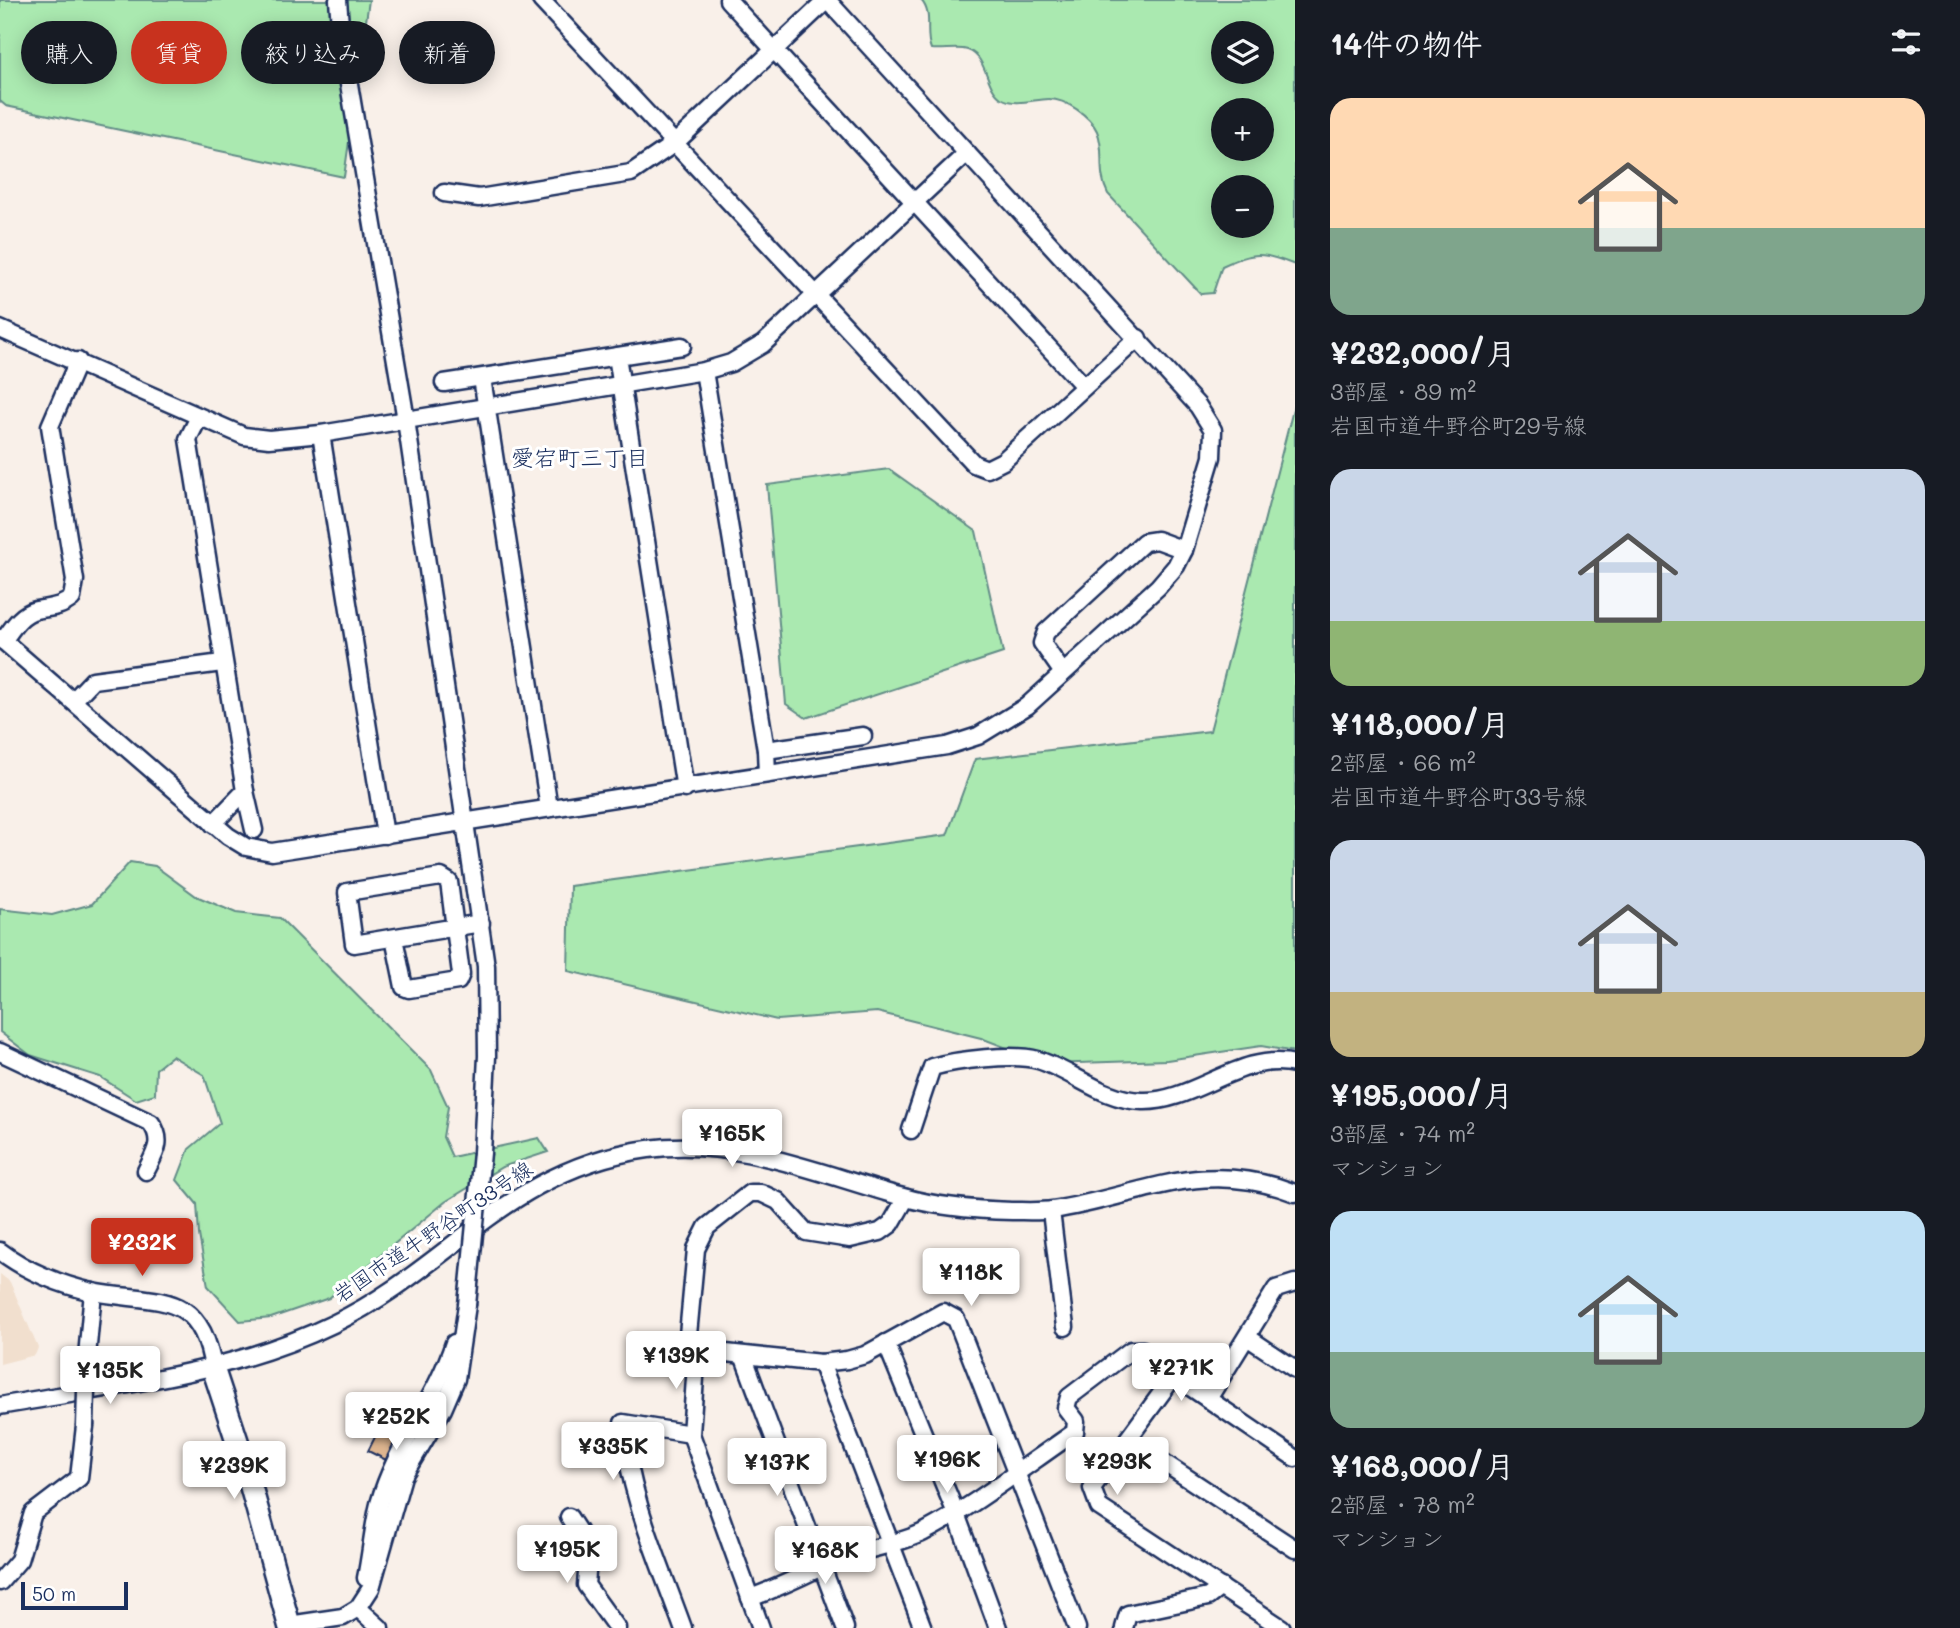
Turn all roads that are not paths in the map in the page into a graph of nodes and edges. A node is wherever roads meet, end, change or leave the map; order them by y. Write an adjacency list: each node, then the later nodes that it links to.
1 (338, 0): 22 (street)
2 (541, 0): 5 (street)
3 (728, 0): 4 (street)
4 (773, 49): 5 (street); 6 (street); 8 (street)
5 (675, 143): 7 (street); 9 (street)
6 (967, 153): 8 (street); 11 (street)
7 (444, 193)
8 (914, 202): 9 (street); 19 (street)
9 (816, 293): 15 (street); 19 (street)
10 (0, 329): 14 (street)
11 (1138, 338): 19 (street); 24 (street)
12 (682, 346): 13 (street)
13 (617, 356): 16 (street); 18 (street)
14 (78, 361): 21 (street); 25 (street)
15 (704, 371): 18 (street); 30 (street)
16 (482, 378): 17 (street); 20 (street)
17 (444, 383)
18 (623, 384): 20 (street); 32 (street)
19 (1084, 386)
20 (486, 405): 22 (street); 34 (street)
21 (199, 417): 23 (street); 26 (street)
22 (407, 419): 23 (street); 35 (street)
23 (321, 433): 38 (street)
24 (1184, 550): 27 (street); 27 (street)
25 (1, 639): 28 (street)
26 (222, 663): 28 (street); 33 (street)
27 (1063, 673): 31 (street)
28 (73, 701): 36 (street)
29 (863, 736): 30 (street)
30 (766, 750): 31 (street)
31 (767, 774): 32 (street)
32 (685, 789): 34 (street)
33 (245, 791): 36 (street); 37 (street)
34 (549, 808): 35 (street)
35 (467, 822): 38 (street); 39 (street)
36 (213, 824): 38 (street)
37 (254, 830)
38 (385, 835)
39 (481, 923): 40 (street); 75 (street, bridge)
40 (454, 928): 41 (street); 41 (street); 41 (street)
41 (394, 937)
42 (0, 1052): 45 (street)
43 (1295, 1064): 44 (street)
44 (911, 1130)
45 (146, 1171)
46 (1295, 1193): 48 (street, 岩国市道牛野谷町33号線)
47 (906, 1198): 48 (street, 岩国市道牛野谷町33号線); 55 (street); 58 (street, 岩国市道牛野谷町33号線)
48 (1051, 1211): 52 (street)
49 (0, 1251): 51 (street)
50 (1295, 1283): 53 (street)
51 (93, 1292): 58 (street); 72 (street, bridge)
52 (1065, 1327)
53 (1247, 1337): 59 (street); 61 (street)
54 (886, 1343): 57 (street); 66 (street); 67 (street)
55 (697, 1350): 56 (street); 63 (street)
56 (743, 1355): 57 (street); 71 (street)
57 (821, 1363): 69 (street)
58 (213, 1368): 62 (street, 岩国市道牛野谷町33号線); 76 (main road)
59 (1295, 1369)
60 (1174, 1376): 61 (street); 64 (street); 66 (street)
61 (1208, 1399): 65 (street)
62 (0, 1406)
63 (691, 1434): 74 (street); 79 (street)
64 (1128, 1439): 70 (street); 73 (street)
65 (1295, 1458)
66 (1017, 1472): 67 (street); 84 (street)
67 (955, 1511): 69 (street); 83 (street)
68 (569, 1517): 78 (street)
69 (892, 1545): 71 (street); 82 (street)
70 (1295, 1549)
71 (822, 1567): 74 (street); 81 (street)
72 (0, 1582)
73 (1221, 1587): 85 (street); 86 (street)
74 (750, 1598): 80 (street)
75 (358, 1608): 76 (street); 77 (street)
76 (289, 1626)
77 (380, 1628)
78 (617, 1628)
79 (683, 1628)
80 (761, 1628)
81 (845, 1628)
82 (923, 1628)
83 (998, 1628)
84 (1077, 1628)
85 (1125, 1628)
86 (1282, 1628)

